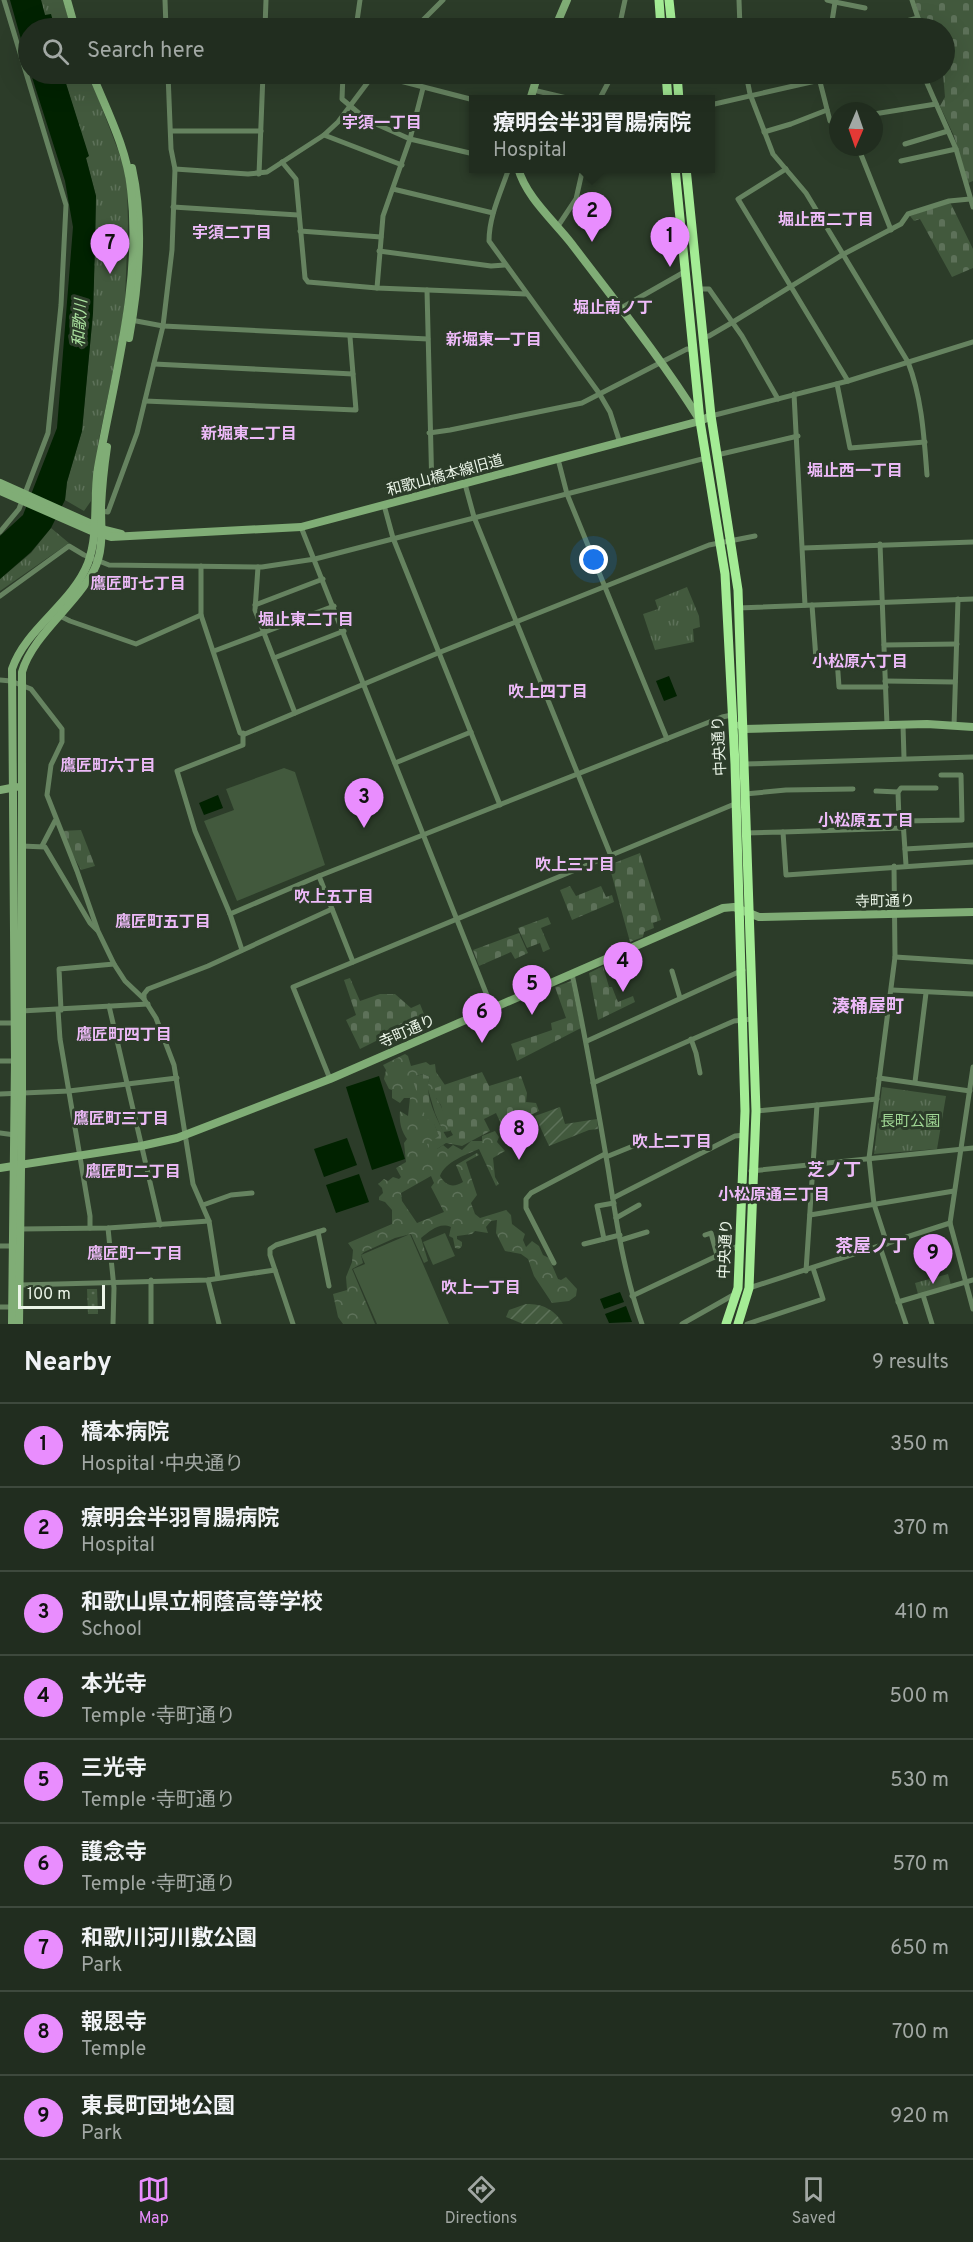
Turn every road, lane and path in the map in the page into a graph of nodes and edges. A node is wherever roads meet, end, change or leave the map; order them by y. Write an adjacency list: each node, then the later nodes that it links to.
1 (4, 0): 30 (street)
2 (68, 0): 17 (street)
3 (73, 0): 18 (street)
4 (165, 0): 19 (street)
5 (266, 0): 20 (street)
6 (360, 0): 21 (street)
7 (443, 0): 22 (street)
8 (567, 0): 23 (street)
9 (625, 0): 24 (street)
10 (659, 0): 25 (highway)
11 (669, 0): 26 (highway)
12 (739, 0): 27 (street)
13 (827, 0): 15 (street)
14 (912, 0): 29 (street)
15 (835, 2): 16 (street); 28 (street)
16 (865, 8)
17 (72, 18)
18 (78, 18)
19 (166, 18)
20 (265, 18)
21 (357, 18)
22 (426, 18)
23 (559, 18)
24 (621, 18)
25 (661, 18)
26 (671, 18)
27 (740, 18)
28 (833, 18)
29 (918, 18)
30 (18, 47)
31 (29, 84): 130 (street)
32 (96, 84): 97 (street)
33 (102, 84): 97 (street)
34 (169, 84): 56 (street)
35 (263, 84): 57 (street)
36 (343, 84): 52 (street)
37 (366, 84): 52 (street)
38 (409, 84): 44 (street)
39 (535, 84): 45 (street)
40 (748, 84): 46 (street)
41 (791, 84): 46 (street)
42 (821, 84): 53 (street)
43 (927, 84): 51 (street)
44 (423, 88): 49 (street); 61 (street)
45 (533, 90): 47 (street); 48 (street)
46 (750, 94): 50 (street); 59 (street)
47 (531, 95)
48 (556, 95)
49 (469, 99)
50 (715, 104)
51 (936, 104): 54 (street); 58 (street)
52 (351, 105): 60 (street); 61 (street)
53 (827, 110): 55 (street); 59 (street)
54 (883, 113)
55 (829, 117)
56 (171, 131): 57 (street); 69 (street)
57 (261, 131): 76 (street)
58 (948, 131): 62 (street); 63 (street)
59 (764, 132): 70 (street)
60 (324, 135): 67 (street); 68 (street)
61 (410, 139): 64 (street); 68 (street)
62 (905, 144)
63 (956, 149): 66 (street); 78 (street)
64 (469, 153)
65 (862, 156): 84 (street)
66 (901, 161)
67 (282, 162): 76 (street); 82 (street)
68 (402, 165): 77 (street)
69 (175, 169): 76 (street); 79 (street)
70 (786, 169): 88 (street); 91 (street)
71 (507, 173): 81 (street)
72 (520, 173): 83 (street)
73 (582, 173): 83 (street)
74 (676, 173): 90 (highway, 中央通り)
75 (687, 173): 93 (highway, 中央通り)
76 (260, 174)
77 (393, 189): 81 (street); 86 (street)
78 (970, 199): 80 (street); 84 (street)
79 (173, 207): 82 (street); 99 (street)
80 (973, 207)
81 (493, 213): 89 (street)
82 (298, 215): 85 (street)
83 (558, 226): 96 (street)
84 (891, 230): 88 (street)
85 (300, 231): 86 (street); 92 (street)
86 (381, 237): 87 (street)
87 (379, 251): 89 (street); 92 (street)
88 (842, 255): 91 (street); 106 (street)
89 (505, 265): 95 (street)
90 (686, 271): 96 (street); 104 (highway, 中央通り)
91 (791, 287): 98 (street); 109 (street)
92 (377, 288): 94 (street)
93 (699, 289): 98 (street); 101 (highway, 中央通り)
94 (427, 290): 95 (street); 102 (street)
95 (526, 294): 111 (street)
96 (621, 308): 105 (street)
97 (129, 319): 99 (street); 132 (street); 135 (street)
98 (733, 322): 101 (street); 113 (street)
99 (163, 326): 100 (street); 107 (street)
100 (350, 337): 102 (street); 108 (street)
101 (704, 337): 115 (highway, 中央通り)
102 (428, 339): 117 (street)
103 (973, 342): 106 (street)
104 (694, 351): 105 (street); 116 (highway, 中央通り)
105 (662, 362): 111 (street); 116 (street)
106 (908, 362): 109 (street); 119 (street)
107 (154, 364): 108 (street); 114 (street)
108 (353, 374): 114 (street)
109 (848, 381): 110 (street)
110 (837, 384): 112 (street); 119 (street)
111 (599, 393): 117 (street); 120 (street)
112 (794, 394): 113 (street); 118 (street)
113 (778, 399): 115 (street)
114 (146, 401): 132 (street)
115 (711, 416): 116 (street, 和歌山橋本線旧道); 121 (highway, 中央通り)
116 (700, 421): 120 (street, 和歌山橋本線旧道); 122 (highway, 中央通り)
117 (429, 433): 128 (street)
118 (798, 436): 121 (street); 143 (street)
119 (925, 442): 124 (street)
120 (620, 443): 123 (street, 和歌山橋本線旧道)
121 (717, 454): 139 (highway, 中央通り)
122 (706, 458): 129 (street); 141 (highway, 中央通り)
123 (558, 459): 126 (street, 和歌山橋本線旧道); 129 (street)
124 (927, 475)
125 (0, 483): 130 (street, 和歌山橋本線旧道)
126 (465, 483): 128 (street, 和歌山橋本線旧道); 133 (street)
127 (0, 491): 130 (street, 和歌山橋本線旧道)
128 (432, 492): 131 (street, 和歌山橋本線旧道)
129 (567, 494): 133 (street); 150 (street)
130 (26, 498): 135 (street, 和歌山橋本線旧道); 136 (street)
131 (384, 505): 134 (street, 和歌山橋本線旧道); 138 (street)
132 (101, 511): 135 (street)
133 (474, 517): 138 (street); 162 (street)
134 (301, 527): 135 (street, 和歌山橋本線旧道); 145 (street)
135 (98, 530): 144 (street); 146 (street)
136 (0, 532)
137 (755, 536): 139 (street)
138 (393, 538): 145 (street); 168 (street)
139 (731, 541): 141 (street); 159 (highway, 中央通り)
140 (973, 542): 142 (street)
141 (721, 543): 150 (street); 178 (highway, 中央通り)
142 (880, 544): 143 (street); 154 (street)
143 (803, 548): 156 (street)
144 (89, 558): 146 (street); 151 (street); 160 (street)
145 (315, 559): 148 (street); 149 (street)
146 (98, 561): 147 (street); 160 (street)
147 (201, 566): 148 (street); 161 (street)
148 (258, 567): 155 (street)
149 (323, 579): 155 (street); 158 (street)
150 (604, 588): 162 (street); 186 (street)
151 (0, 596)
152 (958, 599): 153 (street); 154 (street); 165 (street)
153 (973, 599)
154 (883, 602): 157 (street); 166 (street)
155 (255, 605): 164 (street)
156 (805, 605): 157 (street); 159 (street)
157 (812, 605): 175 (street)
158 (334, 606): 163 (street); 164 (street)
159 (738, 608): 183 (highway, 中央通り)
160 (57, 613): 161 (street); 171 (street); 173 (street)
161 (201, 615): 167 (street)
162 (516, 622): 168 (street); 191 (street)
163 (344, 631): 169 (street); 174 (street)
164 (264, 632): 167 (street); 169 (street)
165 (957, 644): 166 (street); 172 (street)
166 (884, 645): 175 (street)
167 (214, 651): 185 (street)
168 (438, 652): 174 (street); 184 (street)
169 (274, 658): 177 (street)
170 (1, 680): 171 (street); 176 (street)
171 (11, 681): 173 (street); 193 (street)
172 (955, 682): 175 (street); 181 (street)
173 (21, 684): 193 (street); 202 (street)
174 (364, 684): 177 (street); 189 (street)
175 (886, 684): 179 (street)
176 (0, 687)
177 (295, 713): 185 (street)
178 (732, 715): 183 (street); 186 (street); 200 (highway, 中央通り)
179 (886, 725): 180 (street); 183 (street)
180 (903, 725): 181 (street); 188 (street)
181 (954, 726): 182 (street)
182 (973, 727)
183 (744, 729): 190 (highway, 中央通り)
184 (471, 732): 189 (street); 201 (street)
185 (243, 734): 220 (street)
186 (666, 739): 191 (street)
187 (973, 757): 188 (street)
188 (904, 758): 190 (street)
189 (395, 763): 206 (street)
190 (745, 764): 199 (highway, 中央通り)
191 (578, 774): 201 (street); 212 (street)
192 (941, 776): 203 (street)
193 (17, 787): 196 (street); 208 (street); 209 (street)
194 (936, 788): 198 (street)
195 (853, 789): 199 (street)
196 (0, 790)
197 (876, 791): 198 (street)
198 (898, 792): 203 (street)
199 (746, 794): 200 (street); 205 (highway, 中央通り)
200 (736, 804): 212 (street); 219 (highway, 中央通り)
201 (500, 805): 206 (street)
202 (55, 821): 210 (street); 223 (street)
203 (904, 824): 204 (street); 211 (street)
204 (783, 832): 205 (street); 215 (street)
205 (746, 833): 219 (highway, 中央通り)
206 (424, 835): 216 (street); 222 (street)
207 (973, 845): 211 (street)
208 (13, 846): 209 (street); 240 (street)
209 (22, 846): 210 (street); 240 (street)
210 (42, 846): 223 (street)
211 (905, 849): 214 (street)
212 (610, 856): 222 (street)
213 (973, 862): 214 (street)
214 (906, 865): 215 (street)
215 (894, 866): 221 (street)
216 (320, 876): 217 (street); 220 (street)
217 (332, 909): 224 (street); 226 (street)
218 (973, 912): 221 (street, 寺町通り)
219 (744, 913): 221 (street, 寺町通り); 229 (highway, 中央通り); 231 (street, 寺町通り)
220 (230, 914): 224 (street)
221 (896, 915): 225 (street)
222 (456, 918): 226 (street); 238 (street)
223 (98, 931): 228 (street)
224 (242, 950): 236 (street)
225 (896, 957): 227 (street); 232 (street)
226 (353, 962): 252 (street)
227 (973, 962)
228 (114, 964): 236 (street); 239 (street)
229 (746, 970): 235 (street); 241 (highway, 中央通り)
230 (672, 971): 235 (street)
231 (572, 974): 238 (street, 寺町通り); 245 (street)
232 (892, 990): 233 (street); 251 (street)
233 (926, 993): 234 (street); 253 (street)
234 (973, 994)
235 (680, 999): 245 (street)
236 (146, 1002): 237 (street); 250 (street)
237 (109, 1006): 239 (street); 255 (street)
238 (492, 1008): 252 (street, 寺町通り)
239 (59, 1010): 240 (street); 256 (street)
240 (19, 1011): 243 (street)
241 (747, 1019): 244 (street); 262 (highway, 中央通り); 264 (highway, 中央通り)
242 (0, 1023): 243 (street)
243 (19, 1023): 247 (street)
244 (691, 1040): 249 (street); 254 (street)
245 (587, 1041): 254 (street)
246 (0, 1061): 247 (street)
247 (19, 1061): 258 (street)
248 (973, 1067): 257 (street)
249 (700, 1073)
250 (177, 1078): 255 (street); 266 (street)
251 (879, 1078): 253 (street); 260 (street)
252 (330, 1079): 266 (street, 寺町通り)
253 (915, 1082): 257 (street)
254 (593, 1083): 272 (street)
255 (126, 1084): 256 (street); 268 (street)
256 (69, 1090): 258 (street); 271 (street)
257 (970, 1091): 270 (street)
258 (19, 1093): 259 (street); 265 (street); 274 (street)
259 (0, 1094)
260 (877, 1099): 261 (street); 273 (street)
261 (817, 1105): 262 (street); 275 (street)
262 (756, 1111): 278 (highway, 中央通り)
263 (0, 1133): 265 (street)
264 (745, 1134): 277 (highway, 中央通り); 281 (street)
265 (15, 1135): 274 (street)
266 (185, 1135): 268 (street, 寺町通り); 282 (street)
267 (642, 1142): 272 (street)
268 (141, 1146): 271 (street, 寺町通り); 289 (street)
269 (973, 1148): 270 (street)
270 (960, 1149): 273 (street); 279 (street)
271 (80, 1155): 274 (street, 寺町通り); 290 (street)
272 (605, 1156): 281 (street); 304 (street)
273 (869, 1158): 275 (street); 283 (street)
274 (18, 1166): 276 (street, 寺町通り); 292 (street); 301 (street)
275 (813, 1166): 278 (street); 285 (street)
276 (0, 1168)
277 (744, 1172): 278 (street); 299 (highway, 中央通り)
278 (755, 1172): 315 (highway, 中央通り)
279 (954, 1191): 283 (street); 288 (street)
280 (252, 1193): 282 (street)
281 (613, 1200): 286 (street); 296 (street)
282 (202, 1204): 287 (street)
283 (874, 1204): 285 (street); 298 (street)
284 (639, 1205): 286 (street)
285 (810, 1215): 307 (street)
286 (616, 1218): 295 (street)
287 (209, 1221): 289 (street); 308 (street)
288 (950, 1223): 298 (street); 312 (street)
289 (160, 1225): 291 (street)
290 (90, 1228): 291 (street); 292 (street)
291 (108, 1228): 311 (street)
292 (21, 1229): 313 (street)
293 (647, 1232): 295 (street)
294 (705, 1235): 303 (street)
295 (620, 1238): 296 (street); 318 (street)
296 (604, 1239): 297 (street)
297 (584, 1244)
298 (887, 1244): 302 (street)
299 (740, 1245): 303 (street); 316 (highway, 中央通り)
300 (0, 1246): 301 (street)
301 (13, 1246): 321 (street)
302 (880, 1247): 305 (street); 319 (street)
303 (717, 1255): 318 (street)
304 (554, 1263)
305 (813, 1268): 307 (street); 333 (street)
306 (275, 1270): 308 (street); 314 (street); 328 (street)
307 (806, 1271): 315 (street)
308 (218, 1278): 310 (street)
309 (151, 1280): 310 (street); 311 (street); 326 (street)
310 (208, 1280): 327 (street)
311 (112, 1281): 313 (street); 325 (street)
312 (970, 1281): 317 (street); 322 (street)
313 (20, 1285): 321 (street)
314 (329, 1286)
315 (749, 1288): 332 (highway, 中央通り)
316 (737, 1293): 330 (street); 331 (highway, 中央通り)
317 (923, 1294): 319 (street); 335 (street)
318 (632, 1296): 329 (street)
319 (898, 1302): 334 (street)
320 (0, 1307): 321 (street)
321 (16, 1307): 323 (street); 324 (street)
322 (973, 1309)
323 (12, 1324)
324 (19, 1324)
325 (113, 1324)
326 (151, 1324)
327 (219, 1324)
328 (293, 1324)
329 (642, 1324)
330 (682, 1324)
331 (726, 1324)
332 (738, 1324)
333 (747, 1324)
334 (906, 1324)
335 (932, 1324)

